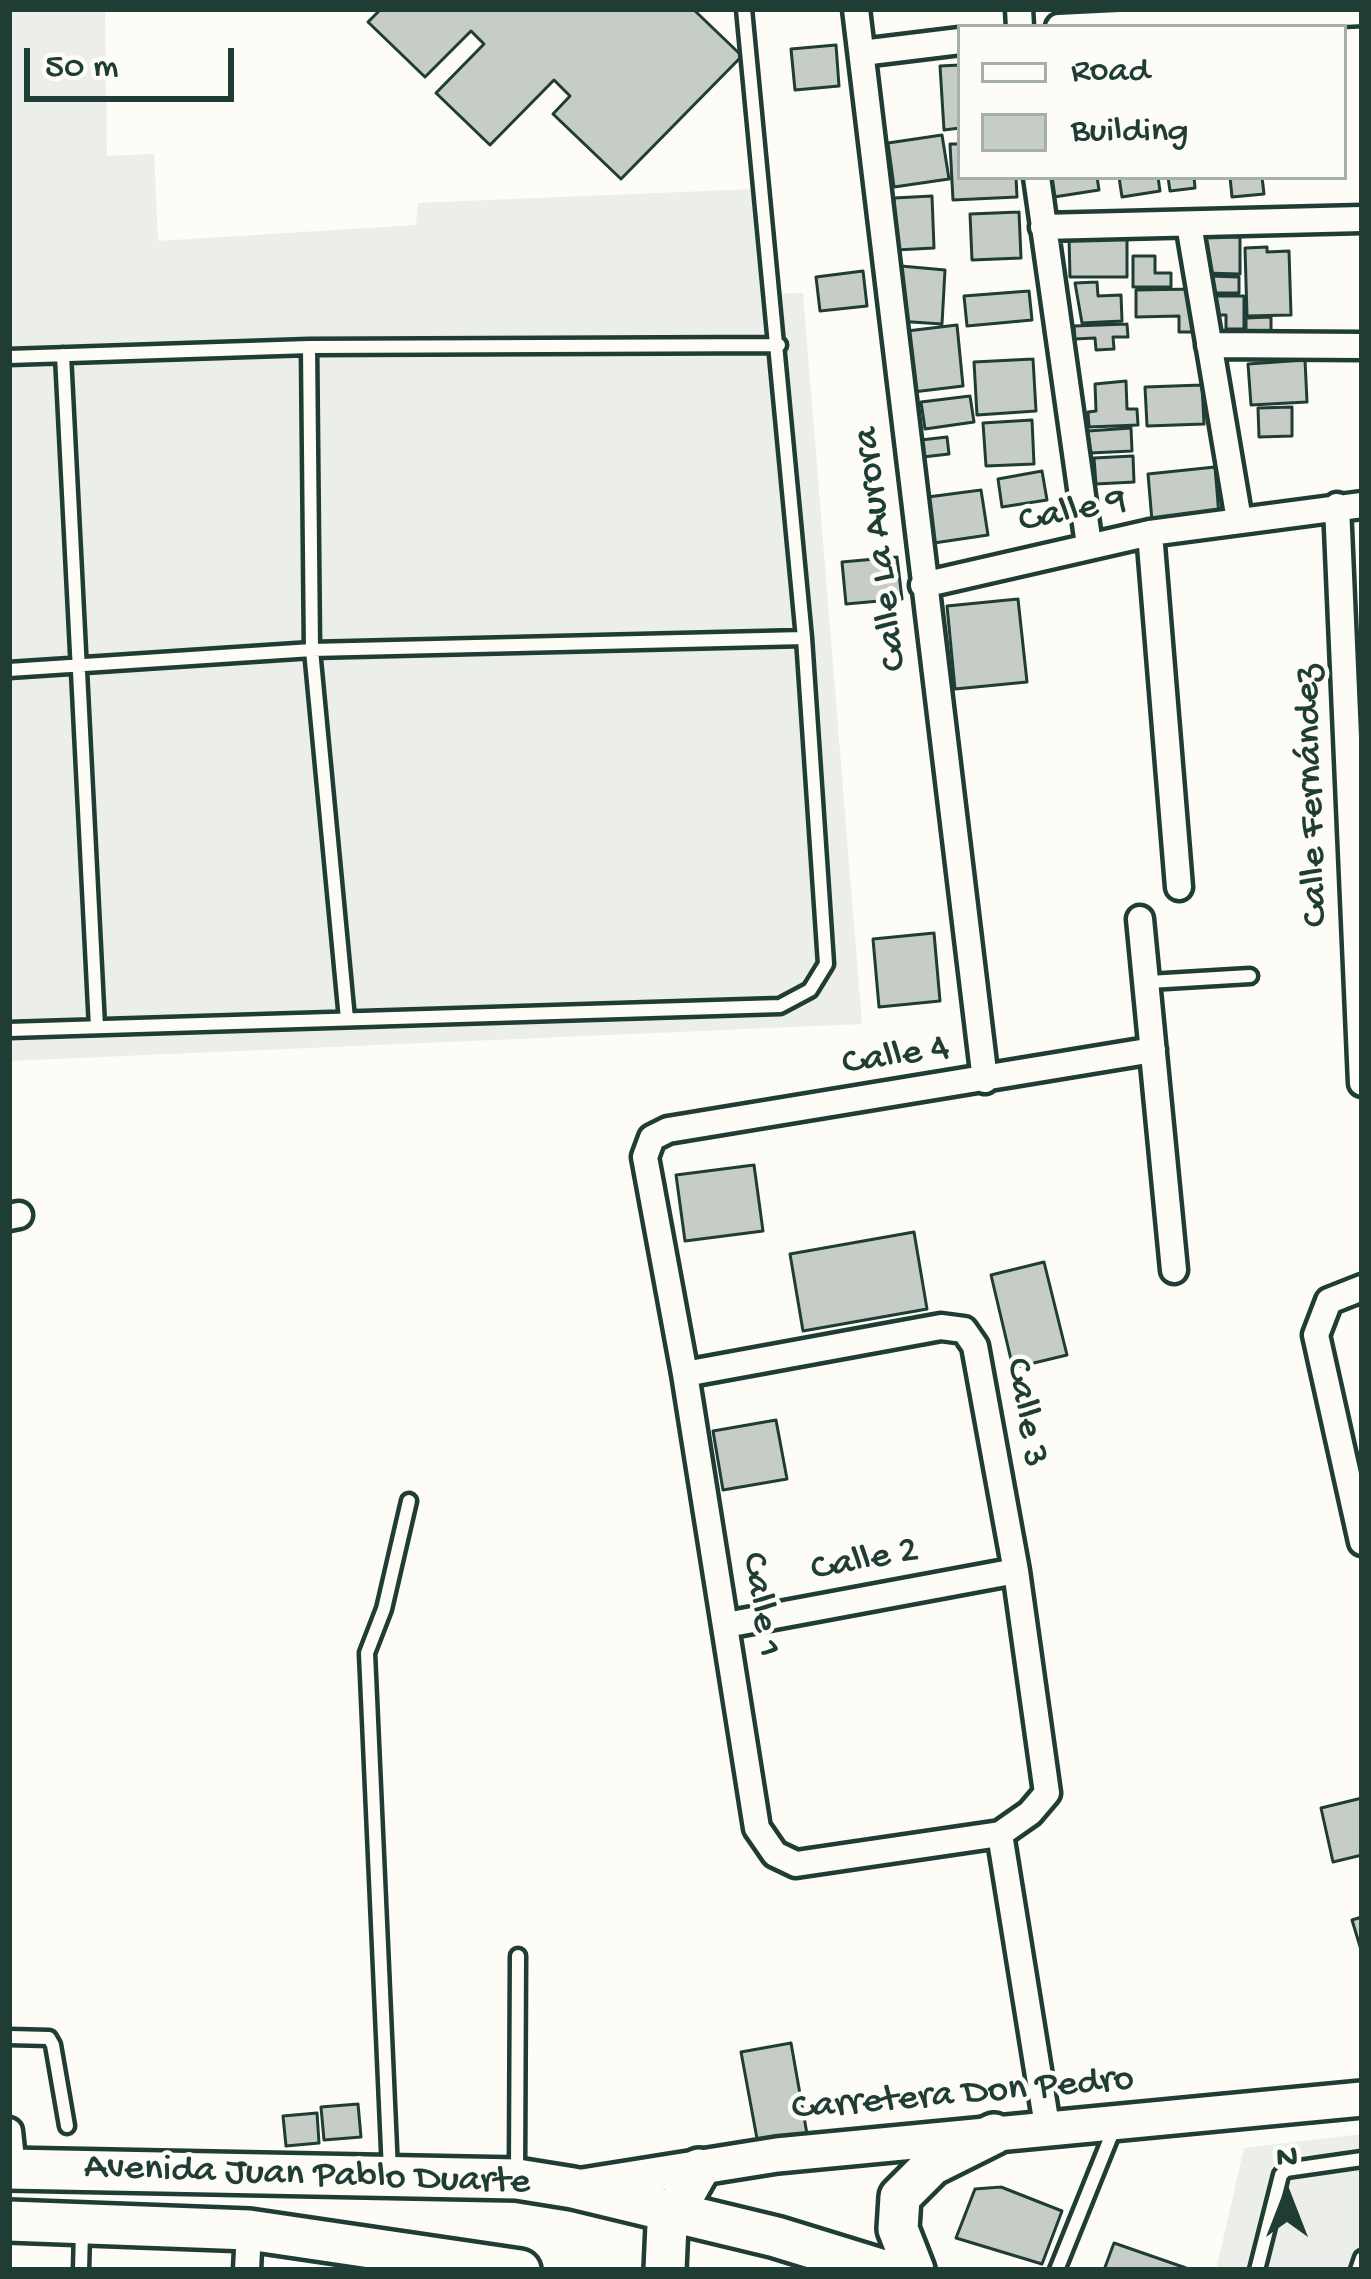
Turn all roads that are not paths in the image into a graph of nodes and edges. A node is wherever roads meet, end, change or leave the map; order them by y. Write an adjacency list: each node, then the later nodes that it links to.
1 (744, 9): 12 (lane)
2 (856, 9): 7 (street, Calle La Aurora)
3 (1256, 12): 4 (street); 5 (street)
4 (1362, 12)
5 (1098, 24)
6 (957, 41): 7 (street)
7 (862, 53): 22 (street, Calle La Aurora)
8 (1037, 180): 11 (street)
9 (1362, 220): 10 (street)
10 (1189, 224): 11 (street); 13 (street)
11 (1042, 227): 21 (street)
12 (778, 345): 15 (lane); 23 (lane)
13 (1209, 346): 14 (street); 19 (street)
14 (1362, 346)
15 (309, 347): 16 (lane); 24 (lane)
16 (63, 355): 17 (lane); 25 (lane)
17 (9, 358)
18 (1350, 506): 19 (street, Calle 9); 36 (street, Calle Fernández)
19 (1239, 520): 20 (street, Calle 9)
20 (1150, 533): 21 (street, Calle 9); 27 (street)
21 (1089, 544): 22 (street, Calle 9)
22 (923, 585): 35 (street, Calle La Aurora)
23 (804, 638): 24 (lane); 31 (lane)
24 (312, 650): 25 (lane); 31 (lane)
25 (78, 668): 26 (lane); 32 (lane)
26 (9, 670)
27 (1179, 887)
28 (1140, 919): 30 (street)
29 (1250, 976): 30 (lane)
30 (1148, 982): 34 (street)
31 (347, 1019): 32 (lane)
32 (97, 1027): 33 (lane)
33 (9, 1030)
34 (1153, 1050): 35 (street, Calle 4); 38 (street)
35 (985, 1080): 37 (street, Calle 4)
36 (1362, 1083)
37 (652, 1138): 40 (street, Calle 1)
38 (1174, 1270)
39 (1362, 1288): 42 (street)
40 (685, 1374): 43 (street, Calle 3); 44 (street, Calle 1)
41 (409, 1501): 56 (lane)
42 (1362, 1541)
43 (1016, 1571): 44 (street, Calle 2); 45 (street, Calle 3)
44 (726, 1625): 45 (street, Calle 1)
45 (1000, 1834): 51 (street)
46 (518, 1956): 57 (lane)
47 (9, 2037): 50 (lane)
48 (1362, 2098): 49 (street, Carretera Don Pedro)
49 (1116, 2124): 51 (street, Carretera Don Pedro); 72 (lane)
50 (67, 2126)
51 (1048, 2132): 52 (street, Carretera Don Pedro)
52 (994, 2134): 55 (street, Carretera Don Pedro); 59 (main road)
53 (10, 2156): 56 (main road, Avenida Juan Pablo Duarte)
54 (1362, 2159): 73 (lane)
55 (699, 2169): 58 (street, Carretera Don Pedro); 60 (main road)
56 (390, 2174): 57 (main road, Avenida Juan Pablo Duarte)
57 (517, 2180): 58 (main road, Avenida Juan Pablo Duarte)
58 (573, 2188): 60 (main road, Avenida Juan Pablo Duarte)
59 (901, 2197): 66 (main road); 71 (main road)
60 (672, 2213): 66 (main road, Avenida Juan Pablo Duarte); 70 (main road)
61 (9, 2221): 62 (main road, Avenida Juan Pablo Duarte)
62 (82, 2224): 63 (main road, Avenida Juan Pablo Duarte); 68 (lane)
63 (249, 2230): 65 (main road, Avenida Juan Pablo Duarte); 69 (street)
64 (1362, 2258): 74 (lane)
65 (384, 2259): 67 (main road, Avenida Juan Pablo Duarte)
66 (860, 2267)
67 (501, 2268)
68 (81, 2270)
69 (247, 2270)
70 (665, 2270)
71 (914, 2270)
72 (1057, 2270)
73 (1257, 2270)
74 (1358, 2270)

